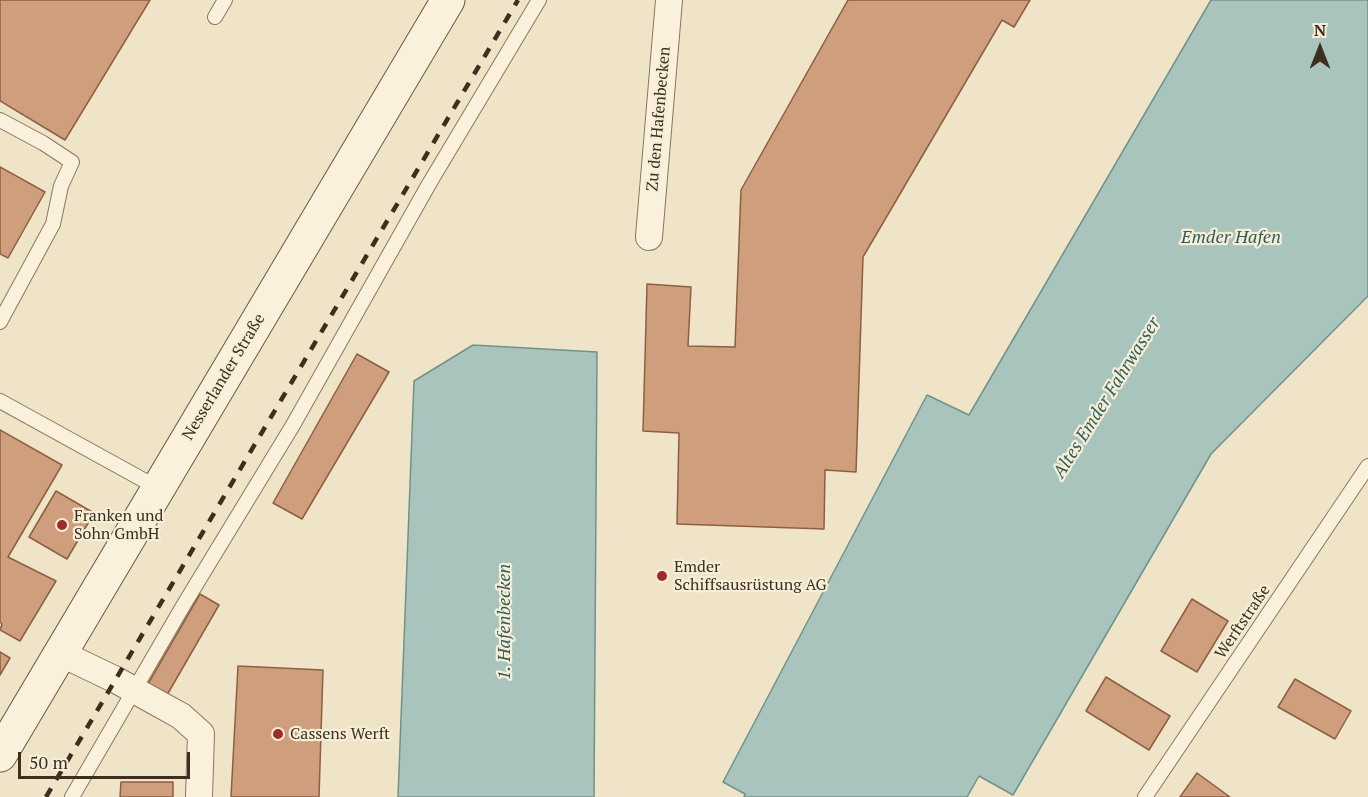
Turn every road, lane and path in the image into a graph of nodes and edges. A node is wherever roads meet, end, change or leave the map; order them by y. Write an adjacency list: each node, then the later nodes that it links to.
1 (225, 0): 5 (lane)
2 (448, 0): 11 (main road, Nesserlander Straße)
3 (539, 0): 13 (lane)
4 (669, 0): 7 (street, Zu den Hafenbecken)
5 (215, 17)
6 (0, 120): 8 (lane)
7 (649, 237)
8 (0, 322)
9 (0, 401): 11 (lane)
10 (1368, 466): 17 (lane, Werftstraße)
11 (158, 488): 12 (main road, Nesserlander Straße)
12 (60, 653): 13 (street); 14 (main road, Nesserlander Straße)
13 (134, 690): 15 (lane); 16 (street)
14 (0, 755)
15 (72, 797)
16 (199, 797)
17 (1145, 797)

